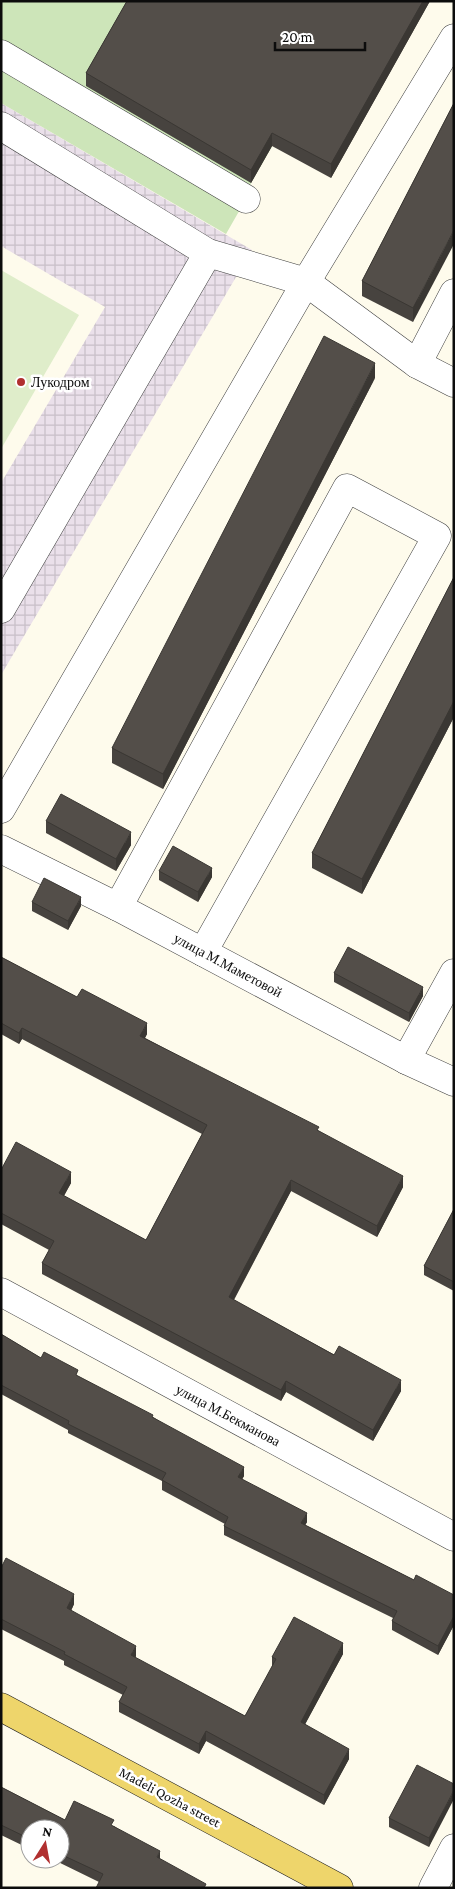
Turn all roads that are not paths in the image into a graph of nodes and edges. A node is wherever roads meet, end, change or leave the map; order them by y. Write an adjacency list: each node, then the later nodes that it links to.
1 (454, 38): 6 (street)
2 (1, 54): 4 (street)
3 (1, 126): 5 (street)
4 (246, 199)
5 (208, 253): 6 (street); 10 (street)
6 (306, 282): 8 (street); 11 (street)
7 (454, 293): 8 (street)
8 (417, 364): 9 (street)
9 (454, 383)
10 (1, 609)
11 (1, 809)
12 (1, 849): 13 (street, улица М.Маметовой)
13 (118, 906): 14 (street, улица М.Маметовой); 14 (street)
14 (203, 952): 16 (street, улица М.Маметовой)
15 (454, 973): 16 (street)
16 (406, 1060): 17 (street, улица М.Маметовой)
17 (454, 1082)
18 (1, 1292): 19 (street, улица М.Бекманова)
19 (454, 1538)
20 (1, 1707): 22 (main road, Madeli Qozha street)
21 (454, 1848): 23 (street)
22 (339, 1888)
23 (432, 1888)

